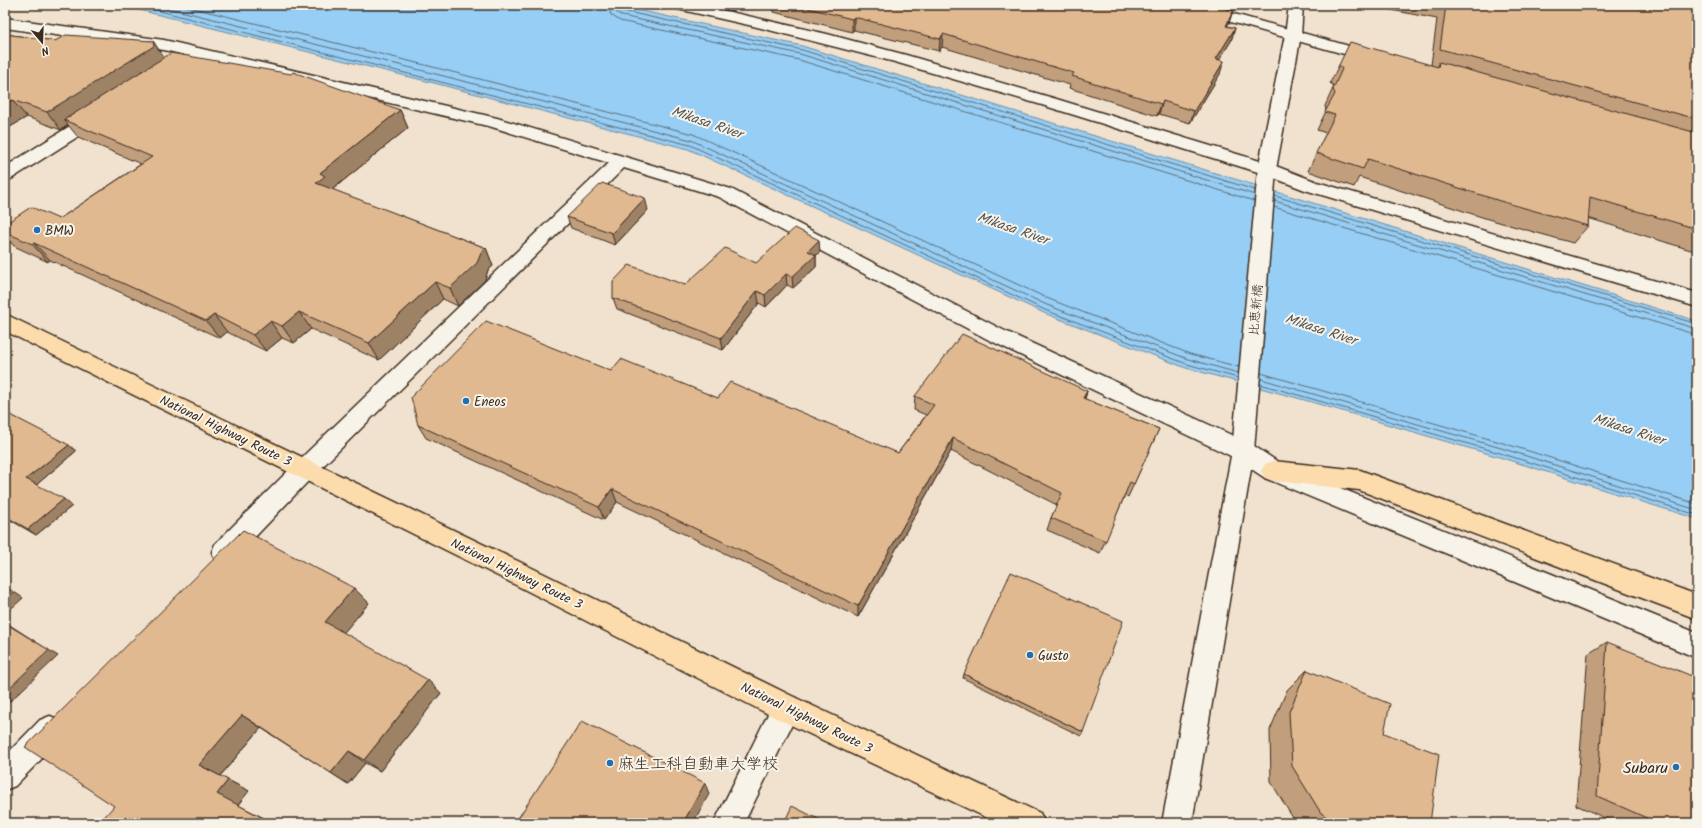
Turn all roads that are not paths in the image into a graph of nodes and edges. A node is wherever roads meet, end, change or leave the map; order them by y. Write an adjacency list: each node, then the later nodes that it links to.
1 (678, 5): 11 (street)
2 (1186, 5): 5 (street)
3 (1296, 5): 5 (street, 比恵新橋)
4 (5, 23): 6 (street)
5 (1292, 35): 7 (street); 11 (street, 比恵新橋)
6 (197, 52): 8 (street); 10 (street)
7 (1392, 63)
8 (177, 65)
9 (111, 107): 12 (street)
10 (620, 162): 15 (street); 16 (street)
11 (1267, 169): 13 (street); 15 (street, 比恵新橋)
12 (5, 175)
13 (1697, 300)
14 (5, 322): 16 (highway, National Highway Route 3)
15 (1243, 451): 17 (street); 26 (street, 比恵新橋)
16 (305, 469): 18 (street); 21 (highway, National Highway Route 3)
17 (1273, 470): 19 (highway); 20 (street)
18 (211, 565)
19 (1697, 607)
20 (1697, 646)
21 (786, 708): 24 (street); 25 (highway, National Highway Route 3)
22 (66, 713): 23 (street)
23 (5, 776)
24 (729, 823)
25 (1030, 823)
26 (1177, 823)

